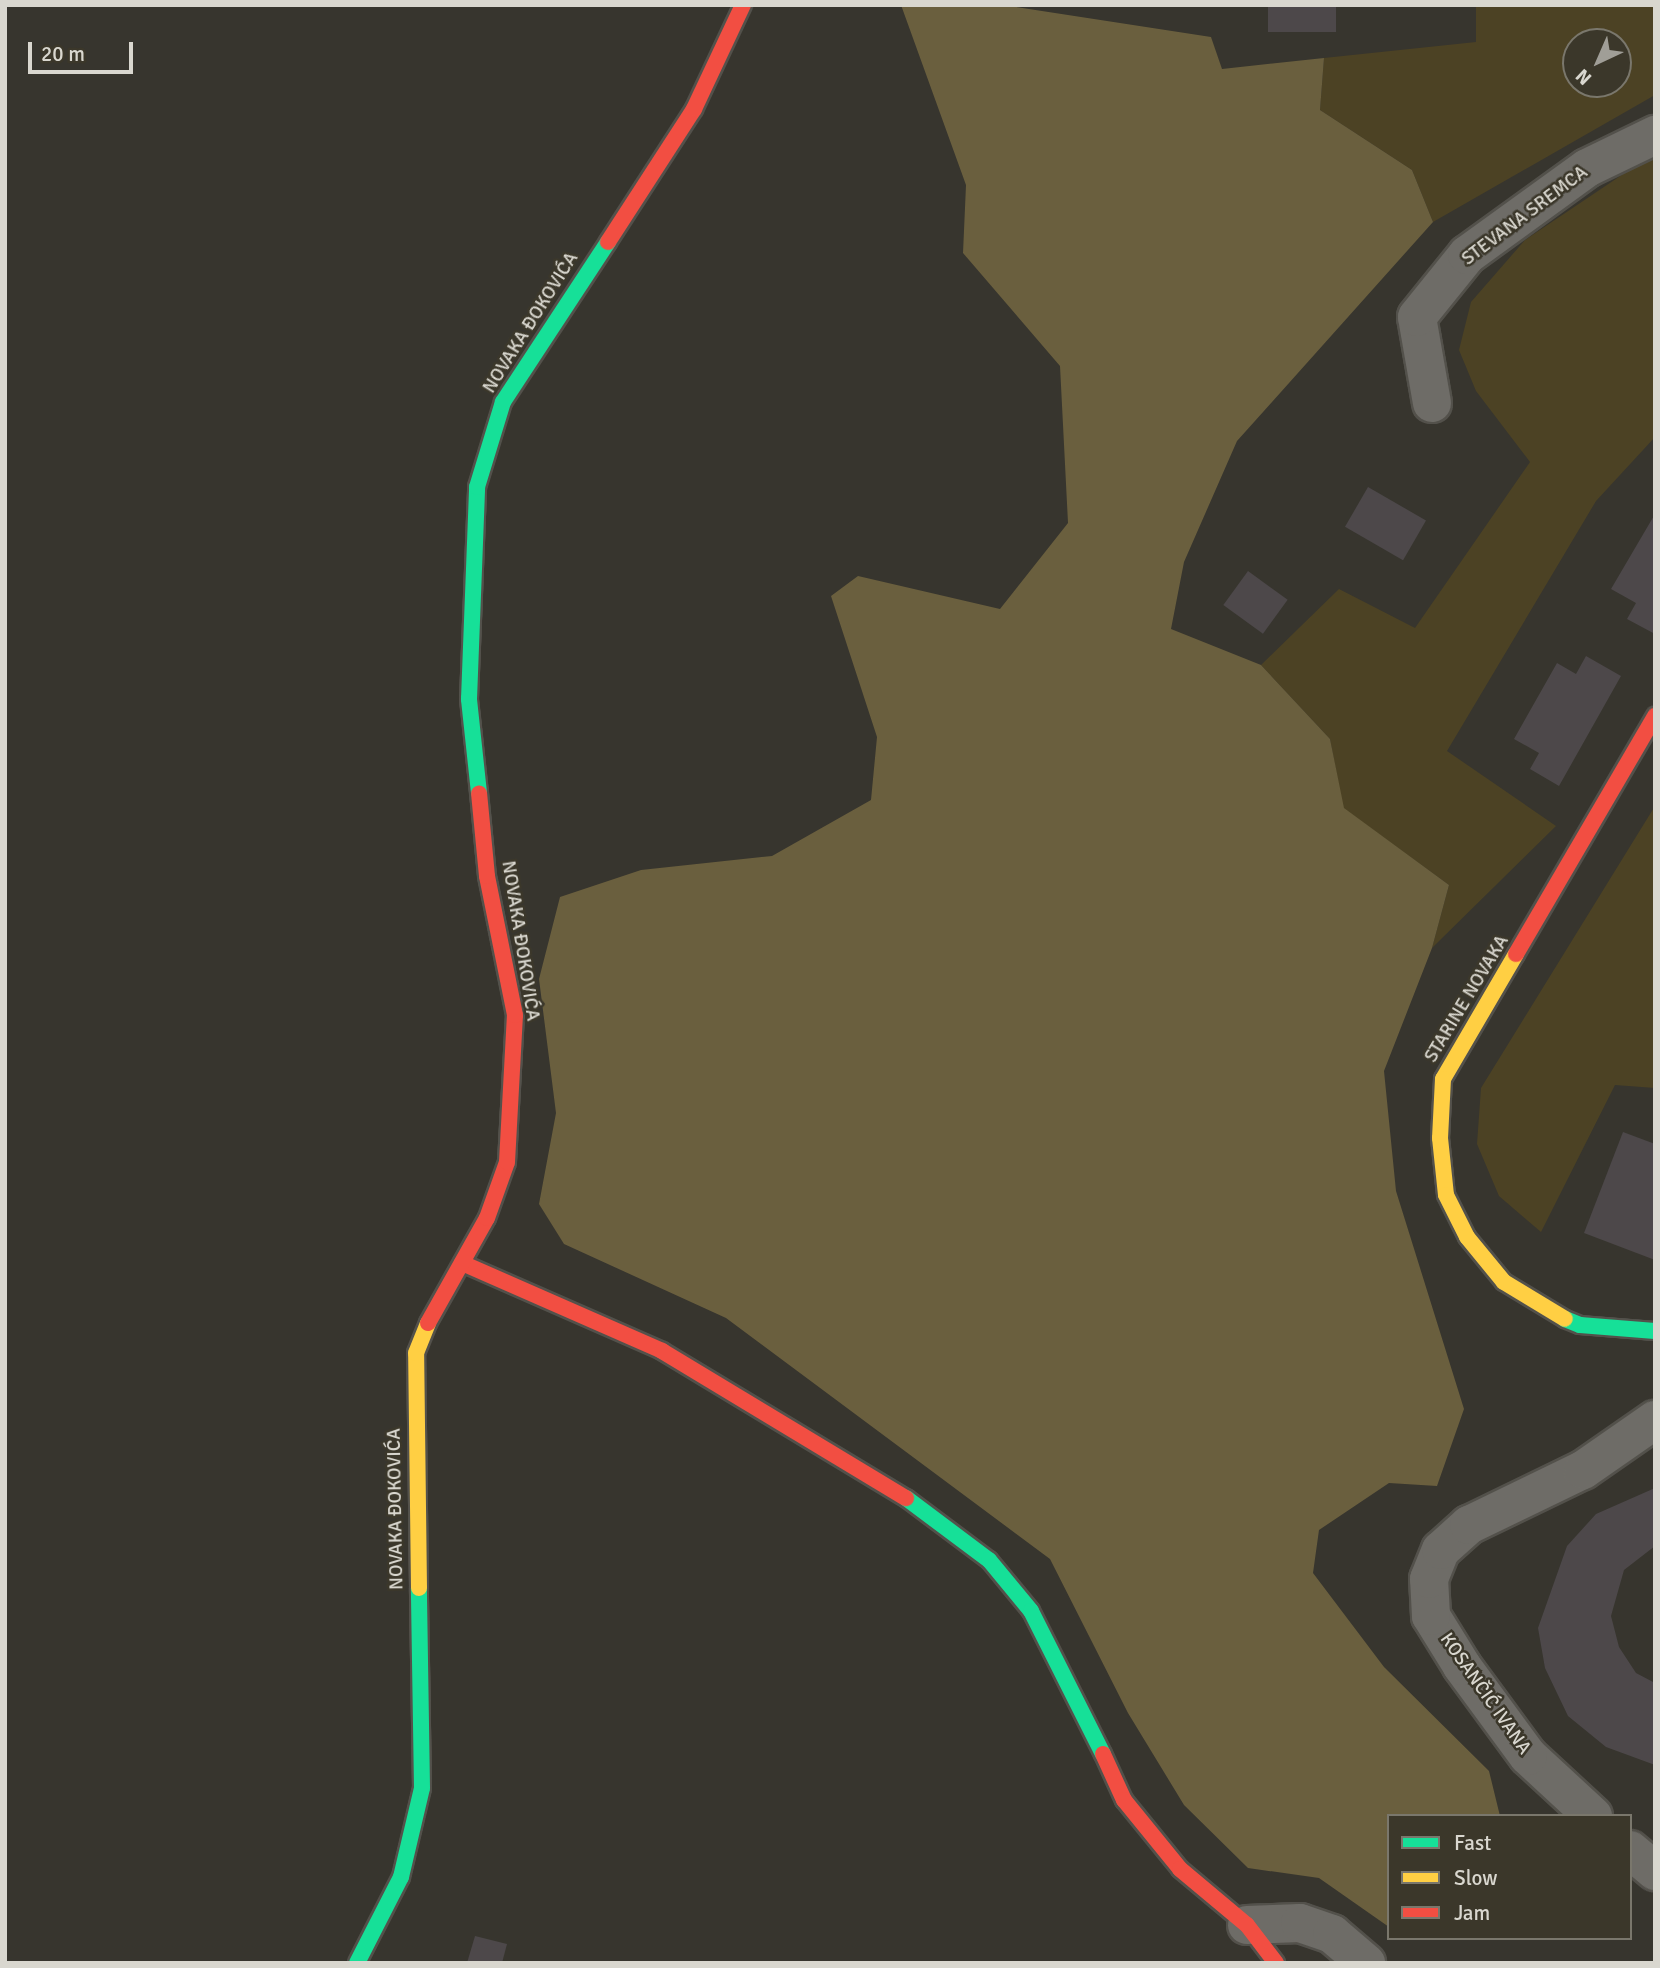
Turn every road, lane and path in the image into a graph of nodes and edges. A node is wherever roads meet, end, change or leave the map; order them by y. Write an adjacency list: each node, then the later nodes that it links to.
1 (743, 5): 5 (street, NOVAKA ÐOKOVIĆA)
2 (1655, 135): 3 (street, STEVANA SREMCA)
3 (1432, 403)
4 (1655, 716): 6 (street, STARINE NOVAKA)
5 (462, 1263): 11 (street); 12 (street, NOVAKA ÐOKOVIĆA)
6 (1655, 1331)
7 (1655, 1420): 8 (street, KOSANČIĆ IVANA)
8 (1591, 1814)
9 (1632, 1852): 10 (street)
10 (1655, 1871)
11 (1247, 1925): 13 (street); 14 (street)
12 (357, 1963)
13 (1276, 1963)
14 (1366, 1963)

